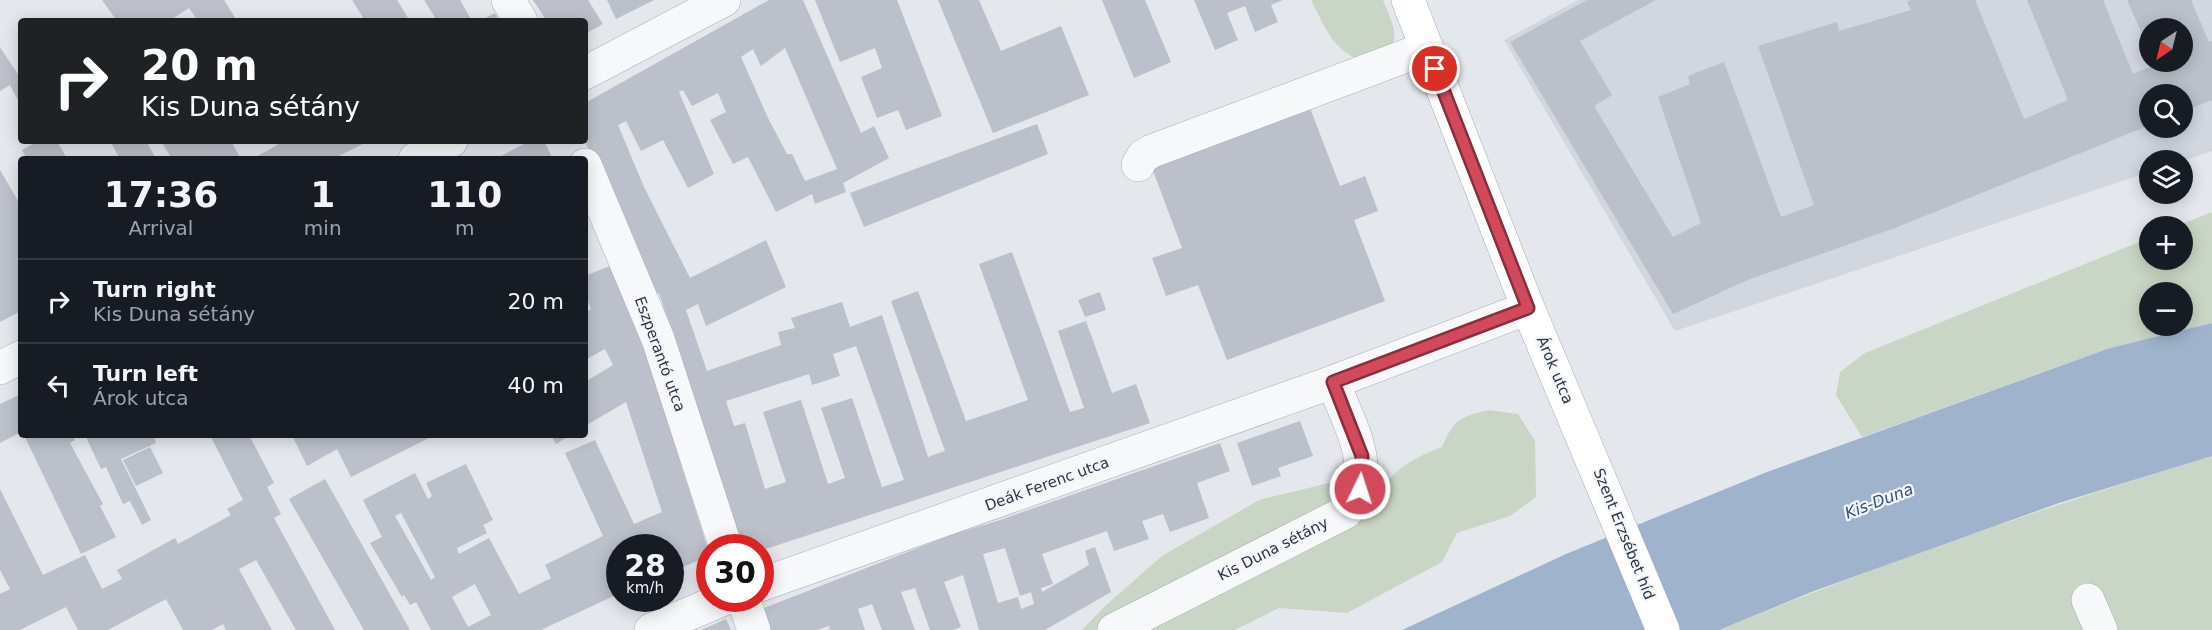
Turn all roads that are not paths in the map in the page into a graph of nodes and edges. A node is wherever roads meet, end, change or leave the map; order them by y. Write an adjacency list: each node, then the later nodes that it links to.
1 (508, 0): 4 (street)
2 (724, 0): 6 (street)
3 (1408, 0): 5 (main road, Árok utca)
4 (519, 18)
5 (1427, 48): 9 (street); 11 (main road, Árok utca)
6 (588, 71)
7 (445, 144): 8 (street)
8 (421, 156)
9 (1138, 165)
10 (588, 172): 16 (street, Eszperantó utca)
11 (1528, 308): 14 (street); 15 (main road, Árok utca)
12 (18, 359): 13 (street)
13 (0, 368)
14 (1333, 382): 17 (street, Deák Ferenc utca); 23 (street, Kis Duna sétány)
15 (1584, 438): 24 (main road, Szent Erzsébet híd)
16 (721, 534)
17 (774, 580)
18 (2088, 600): 25 (street)
19 (696, 611): 21 (street)
20 (747, 612): 22 (street)
21 (651, 630)
22 (754, 630)
23 (1114, 630)
24 (1663, 630)
25 (2101, 630)

